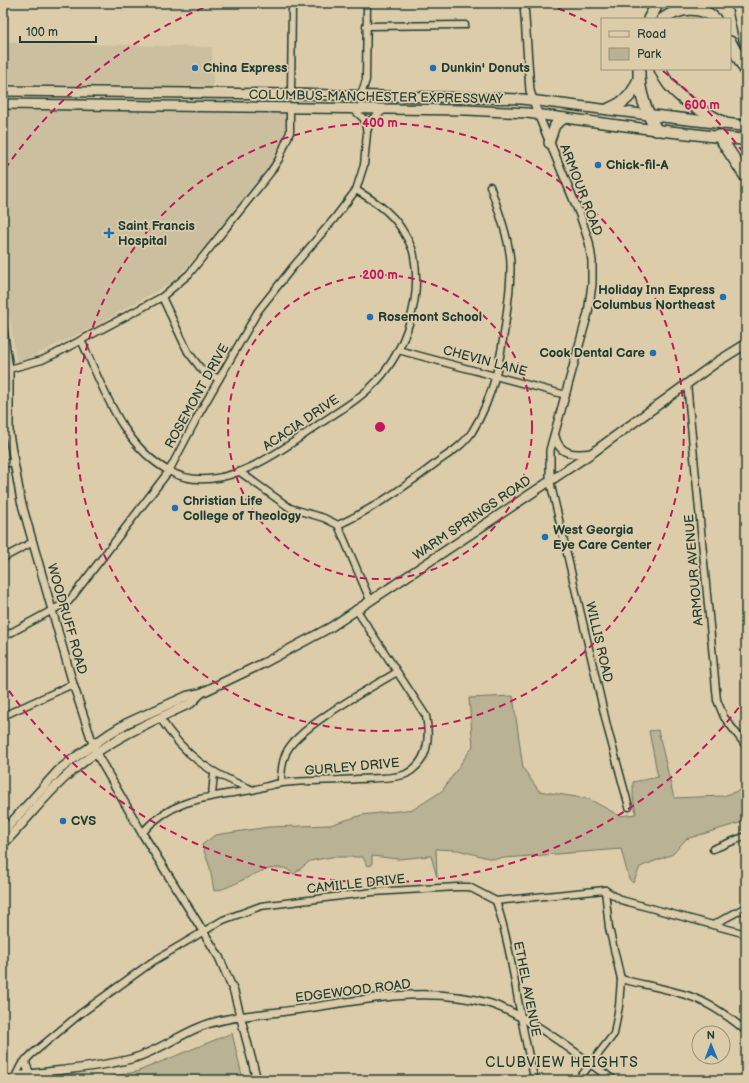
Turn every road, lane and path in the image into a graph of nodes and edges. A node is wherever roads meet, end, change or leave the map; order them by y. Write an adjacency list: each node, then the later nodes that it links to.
1 (292, 3): 19 (street)
2 (367, 3): 10 (street)
3 (524, 3): 22 (street, ARMOUR ROAD)
4 (658, 3): 6 (highway)
5 (737, 3): 12 (highway)
6 (650, 18)
7 (664, 18): 8 (highway)
8 (713, 18)
9 (465, 25): 10 (street)
10 (366, 26): 16 (street)
11 (731, 44): 14 (highway)
12 (746, 44)
13 (661, 70): 32 (highway)
14 (746, 71)
15 (638, 75): 27 (highway); 30 (highway)
16 (366, 80): 20 (street); 21 (street)
17 (3, 91): 18 (main road, COLUMBUS-MANCHESTER EXPRESSWAY)
18 (92, 92): 19 (main road, COLUMBUS-MANCHESTER EXPRESSWAY); 24 (main road)
19 (291, 94): 20 (main road, COLUMBUS-MANCHESTER EXPRESSWAY)
20 (361, 95): 21 (main road, COLUMBUS-MANCHESTER EXPRESSWAY)
21 (372, 95): 22 (main road, COLUMBUS-MANCHESTER EXPRESSWAY)
22 (533, 100): 27 (main road, COLUMBUS-MANCHESTER EXPRESSWAY); 29 (street, ARMOUR ROAD)
23 (3, 104): 24 (main road, COLUMBUS-MANCHESTER EXPRESSWAY)
24 (40, 105): 25 (main road, COLUMBUS-MANCHESTER EXPRESSWAY)
25 (290, 108): 26 (main road, COLUMBUS-MANCHESTER EXPRESSWAY); 42 (street)
26 (353, 109): 28 (main road, COLUMBUS-MANCHESTER EXPRESSWAY); 35 (street, ROSEMONT DRIVE)
27 (609, 109): 30 (main road, COLUMBUS-MANCHESTER EXPRESSWAY)
28 (384, 110): 29 (main road, COLUMBUS-MANCHESTER EXPRESSWAY); 35 (street, ROSEMONT DRIVE)
29 (538, 114): 31 (main road, COLUMBUS-MANCHESTER EXPRESSWAY); 38 (street, ARMOUR ROAD)
30 (649, 115): 32 (highway, COLUMBUS-MANCHESTER EXPRESSWAY); 34 (highway)
31 (565, 118): 34 (main road, COLUMBUS-MANCHESTER EXPRESSWAY); 38 (main road)
32 (724, 124): 33 (highway, COLUMBUS-MANCHESTER EXPRESSWAY)
33 (746, 126)
34 (656, 130): 36 (highway, COLUMBUS-MANCHESTER EXPRESSWAY)
35 (367, 133): 41 (street, ROSEMONT DRIVE)
36 (719, 136): 37 (highway, COLUMBUS-MANCHESTER EXPRESSWAY); 39 (highway)
37 (746, 140)
38 (549, 143): 51 (street, ARMOUR ROAD)
39 (746, 177)
40 (490, 186): 48 (street)
41 (356, 190): 46 (street, ACACIA DRIVE); 49 (street, ROSEMONT DRIVE)
42 (162, 297): 44 (street); 49 (street)
43 (3, 329): 47 (street, WOODRUFF ROAD)
44 (81, 340): 47 (street); 56 (street, ACACIA DRIVE)
45 (746, 344): 50 (main road, WARM SPRINGS ROAD)
46 (398, 350): 48 (street, CHEVIN LANE); 57 (street, ACACIA DRIVE)
47 (9, 369): 54 (street, WOODRUFF ROAD)
48 (497, 375): 51 (street, CHEVIN LANE); 59 (street)
49 (219, 379): 56 (street, ROSEMONT DRIVE)
50 (687, 383): 53 (main road, WARM SPRINGS ROAD); 72 (street, ARMOUR AVENUE)
51 (566, 395): 52 (street, ARMOUR ROAD)
52 (554, 436): 53 (street); 58 (street, ARMOUR ROAD)
53 (592, 453): 58 (main road, WARM SPRINGS ROAD)
54 (13, 462): 55 (street); 60 (street, WOODRUFF ROAD)
55 (3, 464)
56 (169, 471): 57 (street, ACACIA DRIVE); 64 (street, ROSEMONT DRIVE)
57 (240, 472): 59 (street)
58 (550, 481): 62 (main road, WARM SPRINGS ROAD); 78 (street, WILLIS ROAD)
59 (338, 525): 62 (street)
60 (33, 542): 61 (street); 64 (street, WOODRUFF ROAD)
61 (3, 558)
62 (370, 600): 63 (main road, WARM SPRINGS ROAD)
63 (356, 609): 66 (street, GURLEY DRIVE); 68 (main road, WARM SPRINGS ROAD)
64 (52, 610): 65 (street, ROSEMONT DRIVE); 67 (street, WOODRUFF ROAD)
65 (3, 636)
66 (397, 672): 75 (street); 75 (street, GURLEY DRIVE)
67 (73, 684): 69 (street); 71 (street, WOODRUFF ROAD)
68 (201, 693): 70 (main road, WARM SPRINGS ROAD); 71 (main road, WARM SPRINGS ROAD)
69 (3, 716)
70 (160, 718): 73 (main road, WARM SPRINGS ROAD); 74 (street)
71 (93, 745): 73 (street, WOODRUFF ROAD); 79 (main road, WARM SPRINGS ROAD)
72 (746, 746)
73 (96, 754): 80 (street, WOODRUFF ROAD); 82 (main road, WARM SPRINGS ROAD)
74 (214, 774): 76 (street); 77 (street)
75 (280, 783): 76 (street, GURLEY DRIVE)
76 (253, 790): 77 (street, GURLEY DRIVE)
77 (212, 795): 80 (street, GURLEY DRIVE)
78 (629, 807)
79 (3, 832)
80 (142, 833): 88 (street, WOODRUFF ROAD)
81 (746, 836): 83 (street)
82 (3, 844)
83 (713, 849)
84 (605, 890): 85 (street); 87 (street); 90 (street)
85 (496, 901): 88 (street, CAMILLE DRIVE); 92 (street, ETHEL AVENUE)
86 (746, 907): 87 (street)
87 (713, 925): 89 (street)
88 (203, 931): 91 (street, WOODRUFF ROAD); 94 (street, CAMILLE DRIVE)
89 (746, 934)
90 (621, 979): 93 (street); 95 (street)
91 (240, 1015): 92 (street, EDGEWOOD ROAD); 96 (street, EDGEWOOD ROAD); 98 (street, WOODRUFF ROAD)
92 (520, 1016): 95 (street, EDGEWOOD ROAD); 99 (street, ETHEL AVENUE)
93 (746, 1031)
94 (26, 1060): 96 (street); 97 (street, CAMILLE DRIVE)
95 (590, 1063): 100 (street); 101 (street, EDGEWOOD ROAD)
96 (30, 1074): 97 (street, EDGEWOOD ROAD)
97 (13, 1079)
98 (257, 1080)
99 (535, 1080)
100 (578, 1080)
101 (613, 1080)

